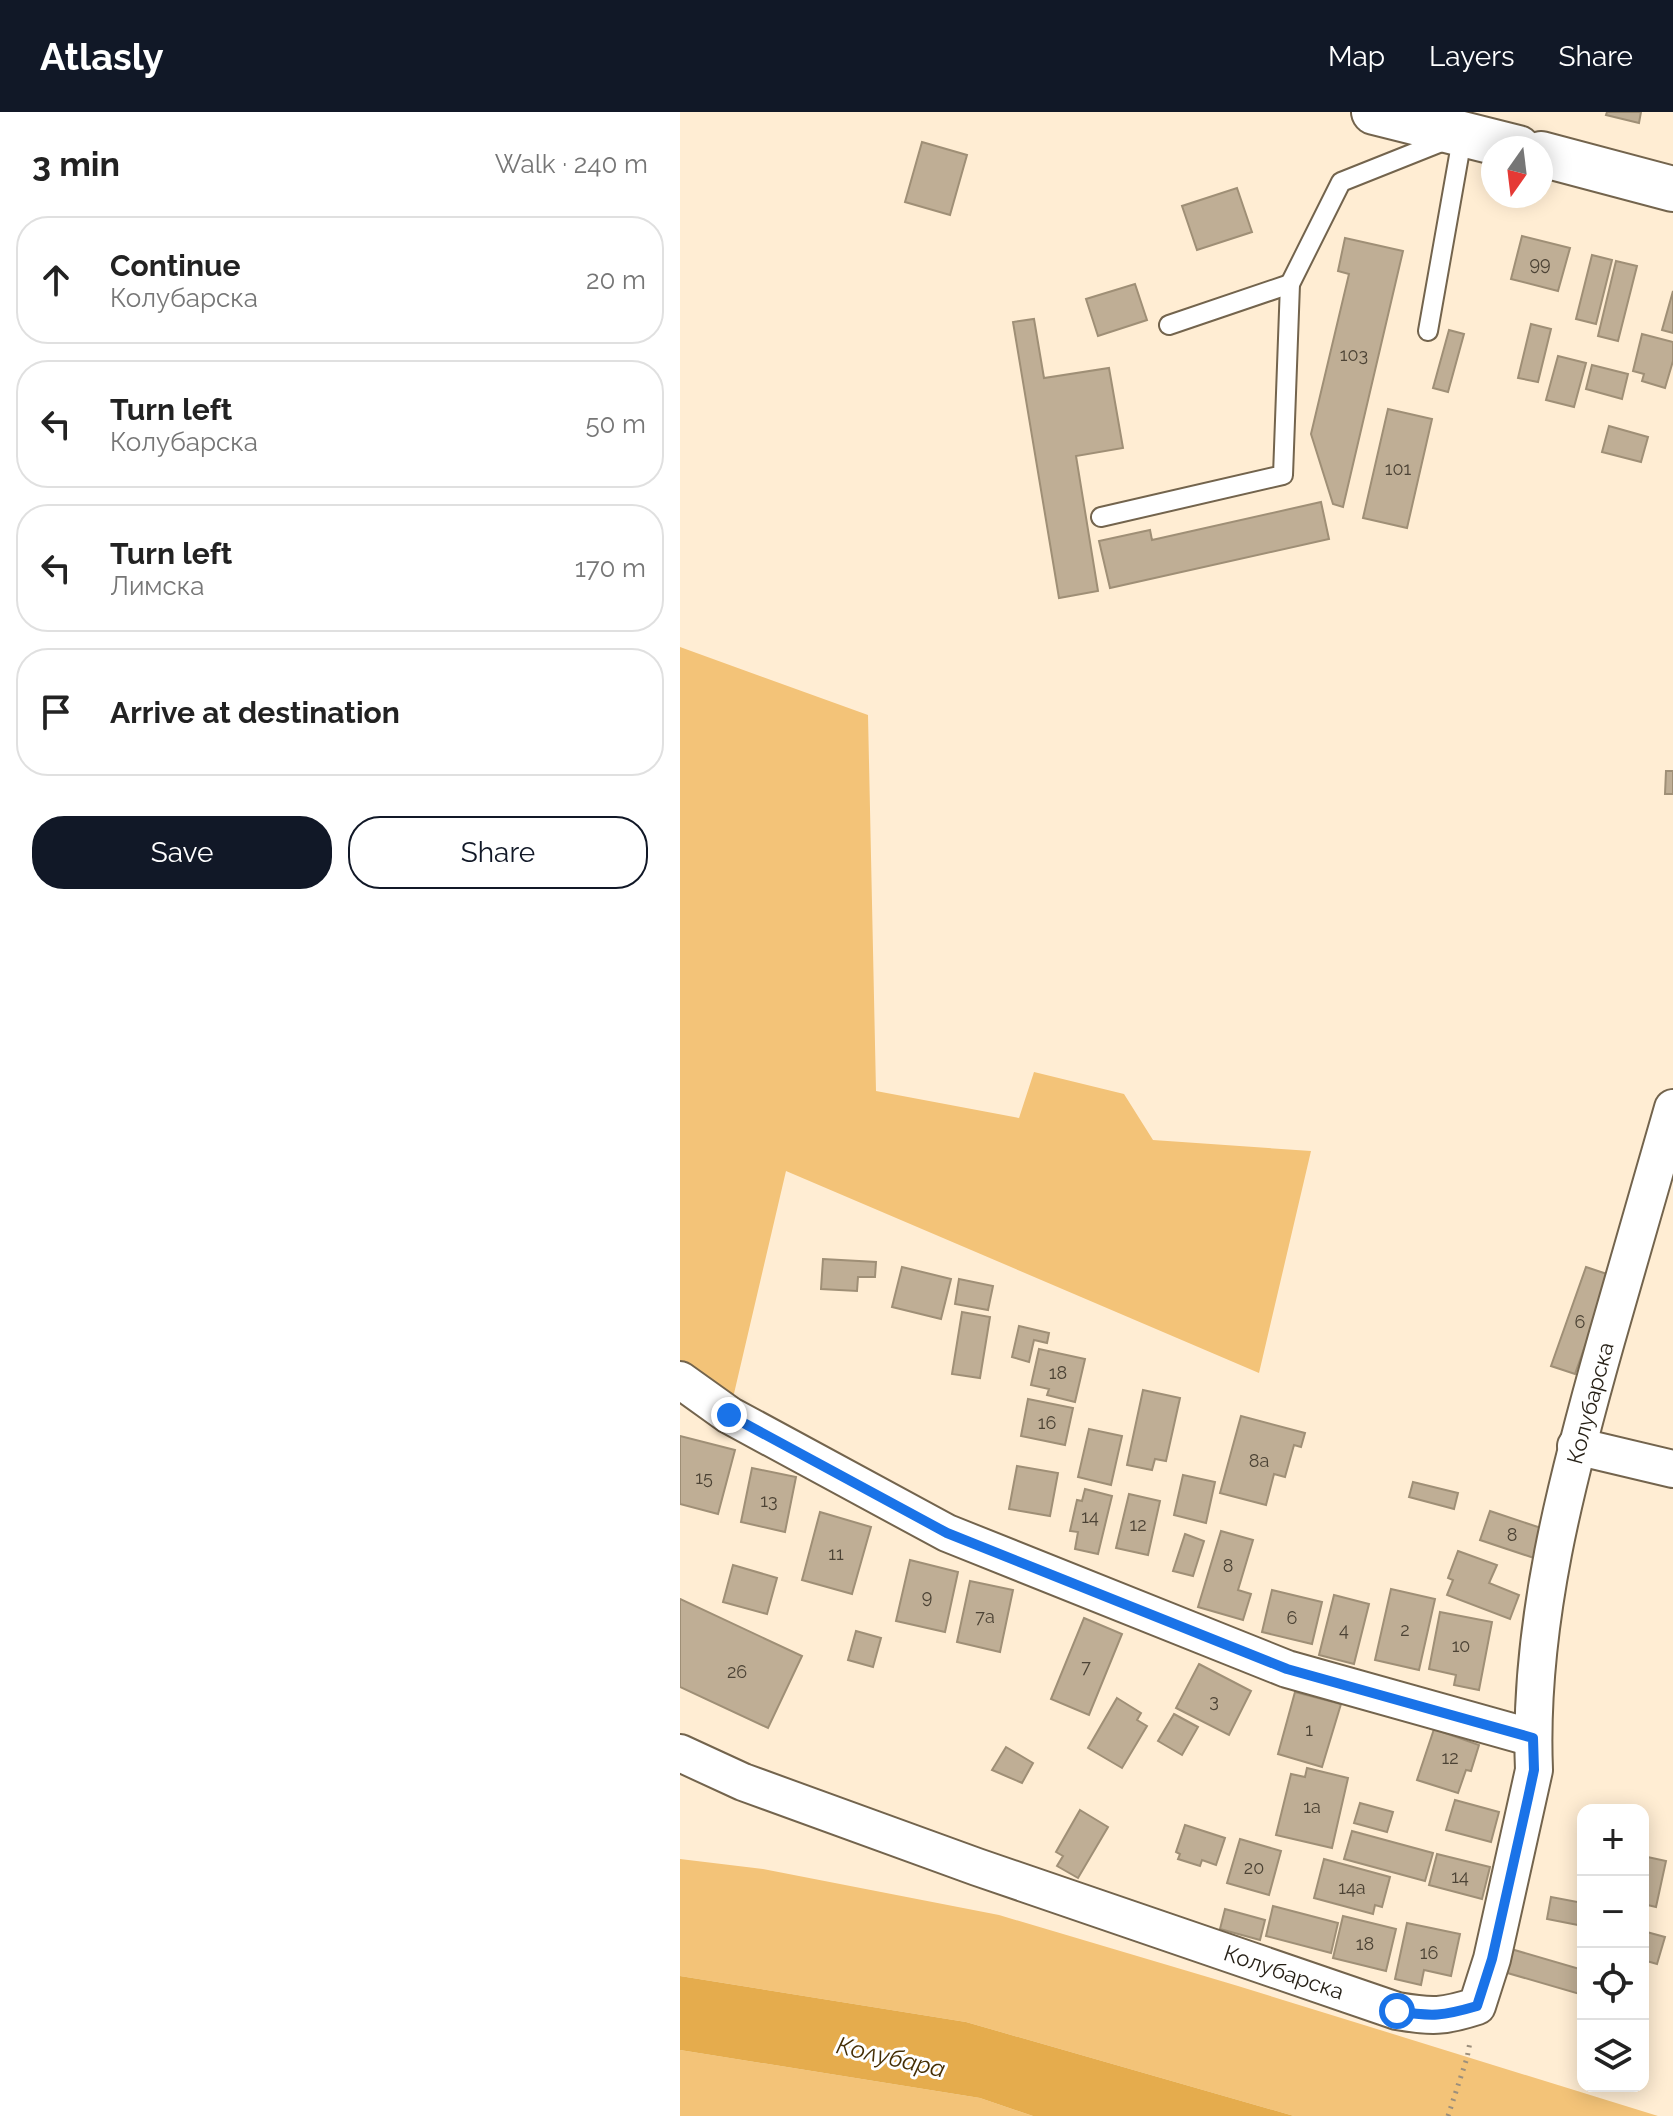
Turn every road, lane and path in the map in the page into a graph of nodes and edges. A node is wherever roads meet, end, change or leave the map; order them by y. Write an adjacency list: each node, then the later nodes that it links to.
1 (1374, 112): 2 (main road)
2 (1463, 133): 3 (main road); 6 (lane); 8 (lane)
3 (1481, 138)
4 (1553, 157): 5 (main road)
5 (1673, 189)
6 (1290, 284): 7 (lane); 9 (lane)
7 (1169, 325)
8 (1428, 331)
9 (1101, 517)
10 (1673, 1108): 12 (street, Колубарска)
11 (680, 1380): 14 (street)
12 (1576, 1446): 13 (street); 14 (street, Колубарска)
13 (1673, 1469)
14 (1533, 1738): 15 (street, Колубарска)
15 (680, 1753)
16 (1467, 2058): 17 (path)
17 (1448, 2116)

